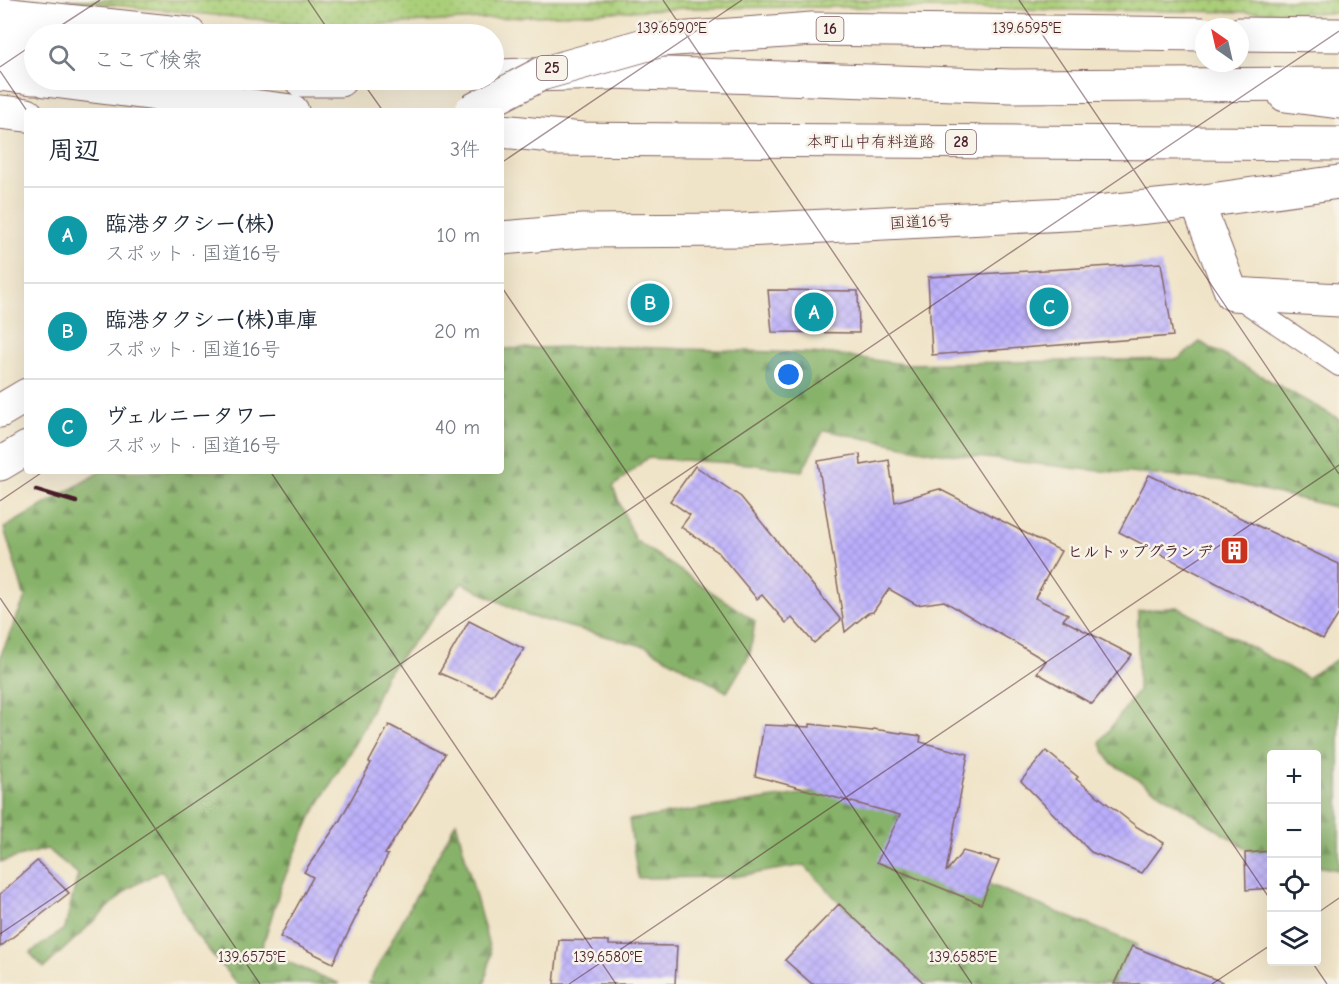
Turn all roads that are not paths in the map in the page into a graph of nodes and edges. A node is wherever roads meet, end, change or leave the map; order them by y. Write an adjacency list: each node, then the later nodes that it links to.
1 (0, 14): 2 (main road)
2 (94, 24)
3 (1195, 34): 18 (main road, 16, bridge)
4 (1249, 34): 5 (main road)
5 (1339, 35)
6 (0, 46): 7 (main road)
7 (24, 49)
8 (504, 64): 9 (main road, 25)
9 (610, 73): 11 (main road); 14 (main road)
10 (0, 74): 12 (main road)
11 (504, 76)
12 (24, 77)
13 (1339, 84): 14 (main road)
14 (1215, 86): 16 (main road)
15 (125, 90): 17 (main road)
16 (1339, 102)
17 (268, 108)
18 (477, 108)
19 (0, 112): 20 (main road)
20 (24, 115)
21 (504, 131): 23 (main road)
22 (504, 138): 23 (main road)
23 (582, 139): 24 (main road, 本町山中有料道路 / 28)
24 (1339, 144)
25 (1339, 182): 26 (main road, 国道16号)
26 (1197, 202): 27 (main road, 国道16号); 28 (main road)
27 (504, 238)
28 (1232, 294): 29 (main road); 30 (lane)
29 (1339, 300)
30 (1339, 366)
31 (24, 397): 32 (main road)
32 (0, 411)
33 (24, 450): 34 (main road)
34 (0, 464)

